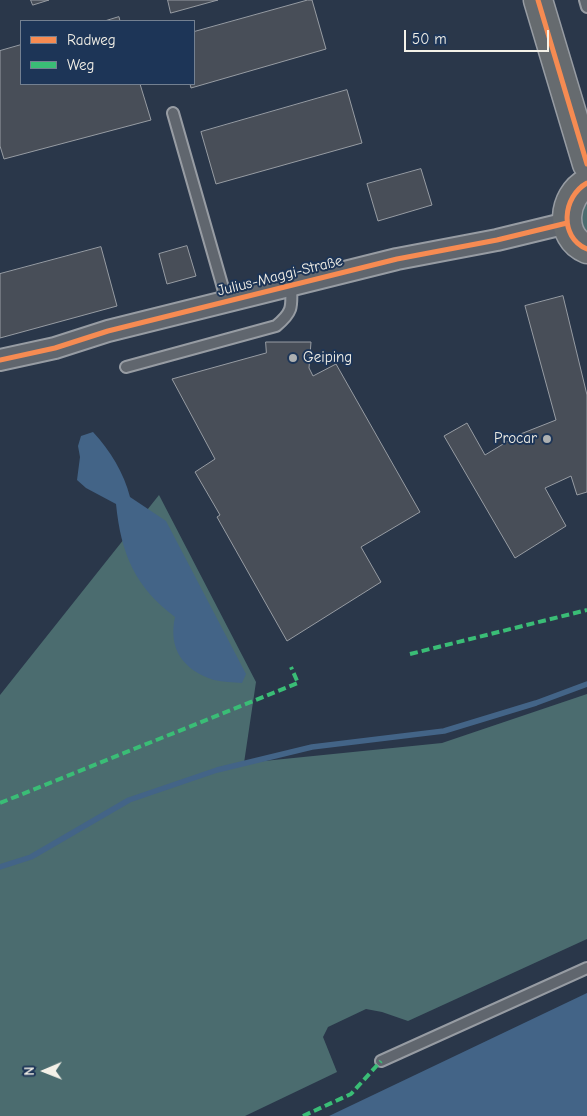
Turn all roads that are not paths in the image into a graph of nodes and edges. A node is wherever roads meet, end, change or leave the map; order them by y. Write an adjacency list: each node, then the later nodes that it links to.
1 (538, 0): 5 (main road)
2 (585, 0): 3 (lane)
3 (587, 7)
4 (173, 113): 10 (lane)
5 (587, 164)
6 (587, 184): 7 (main road)
7 (567, 223): 8 (main road); 9 (street, Julius-Maggi-Straße)
8 (587, 248)
9 (291, 286): 10 (street, Julius-Maggi-Straße); 12 (lane)
10 (227, 302): 11 (street, Julius-Maggi-Straße)
11 (0, 360)
12 (126, 367)
13 (587, 968): 14 (lane)
14 (381, 1061)

